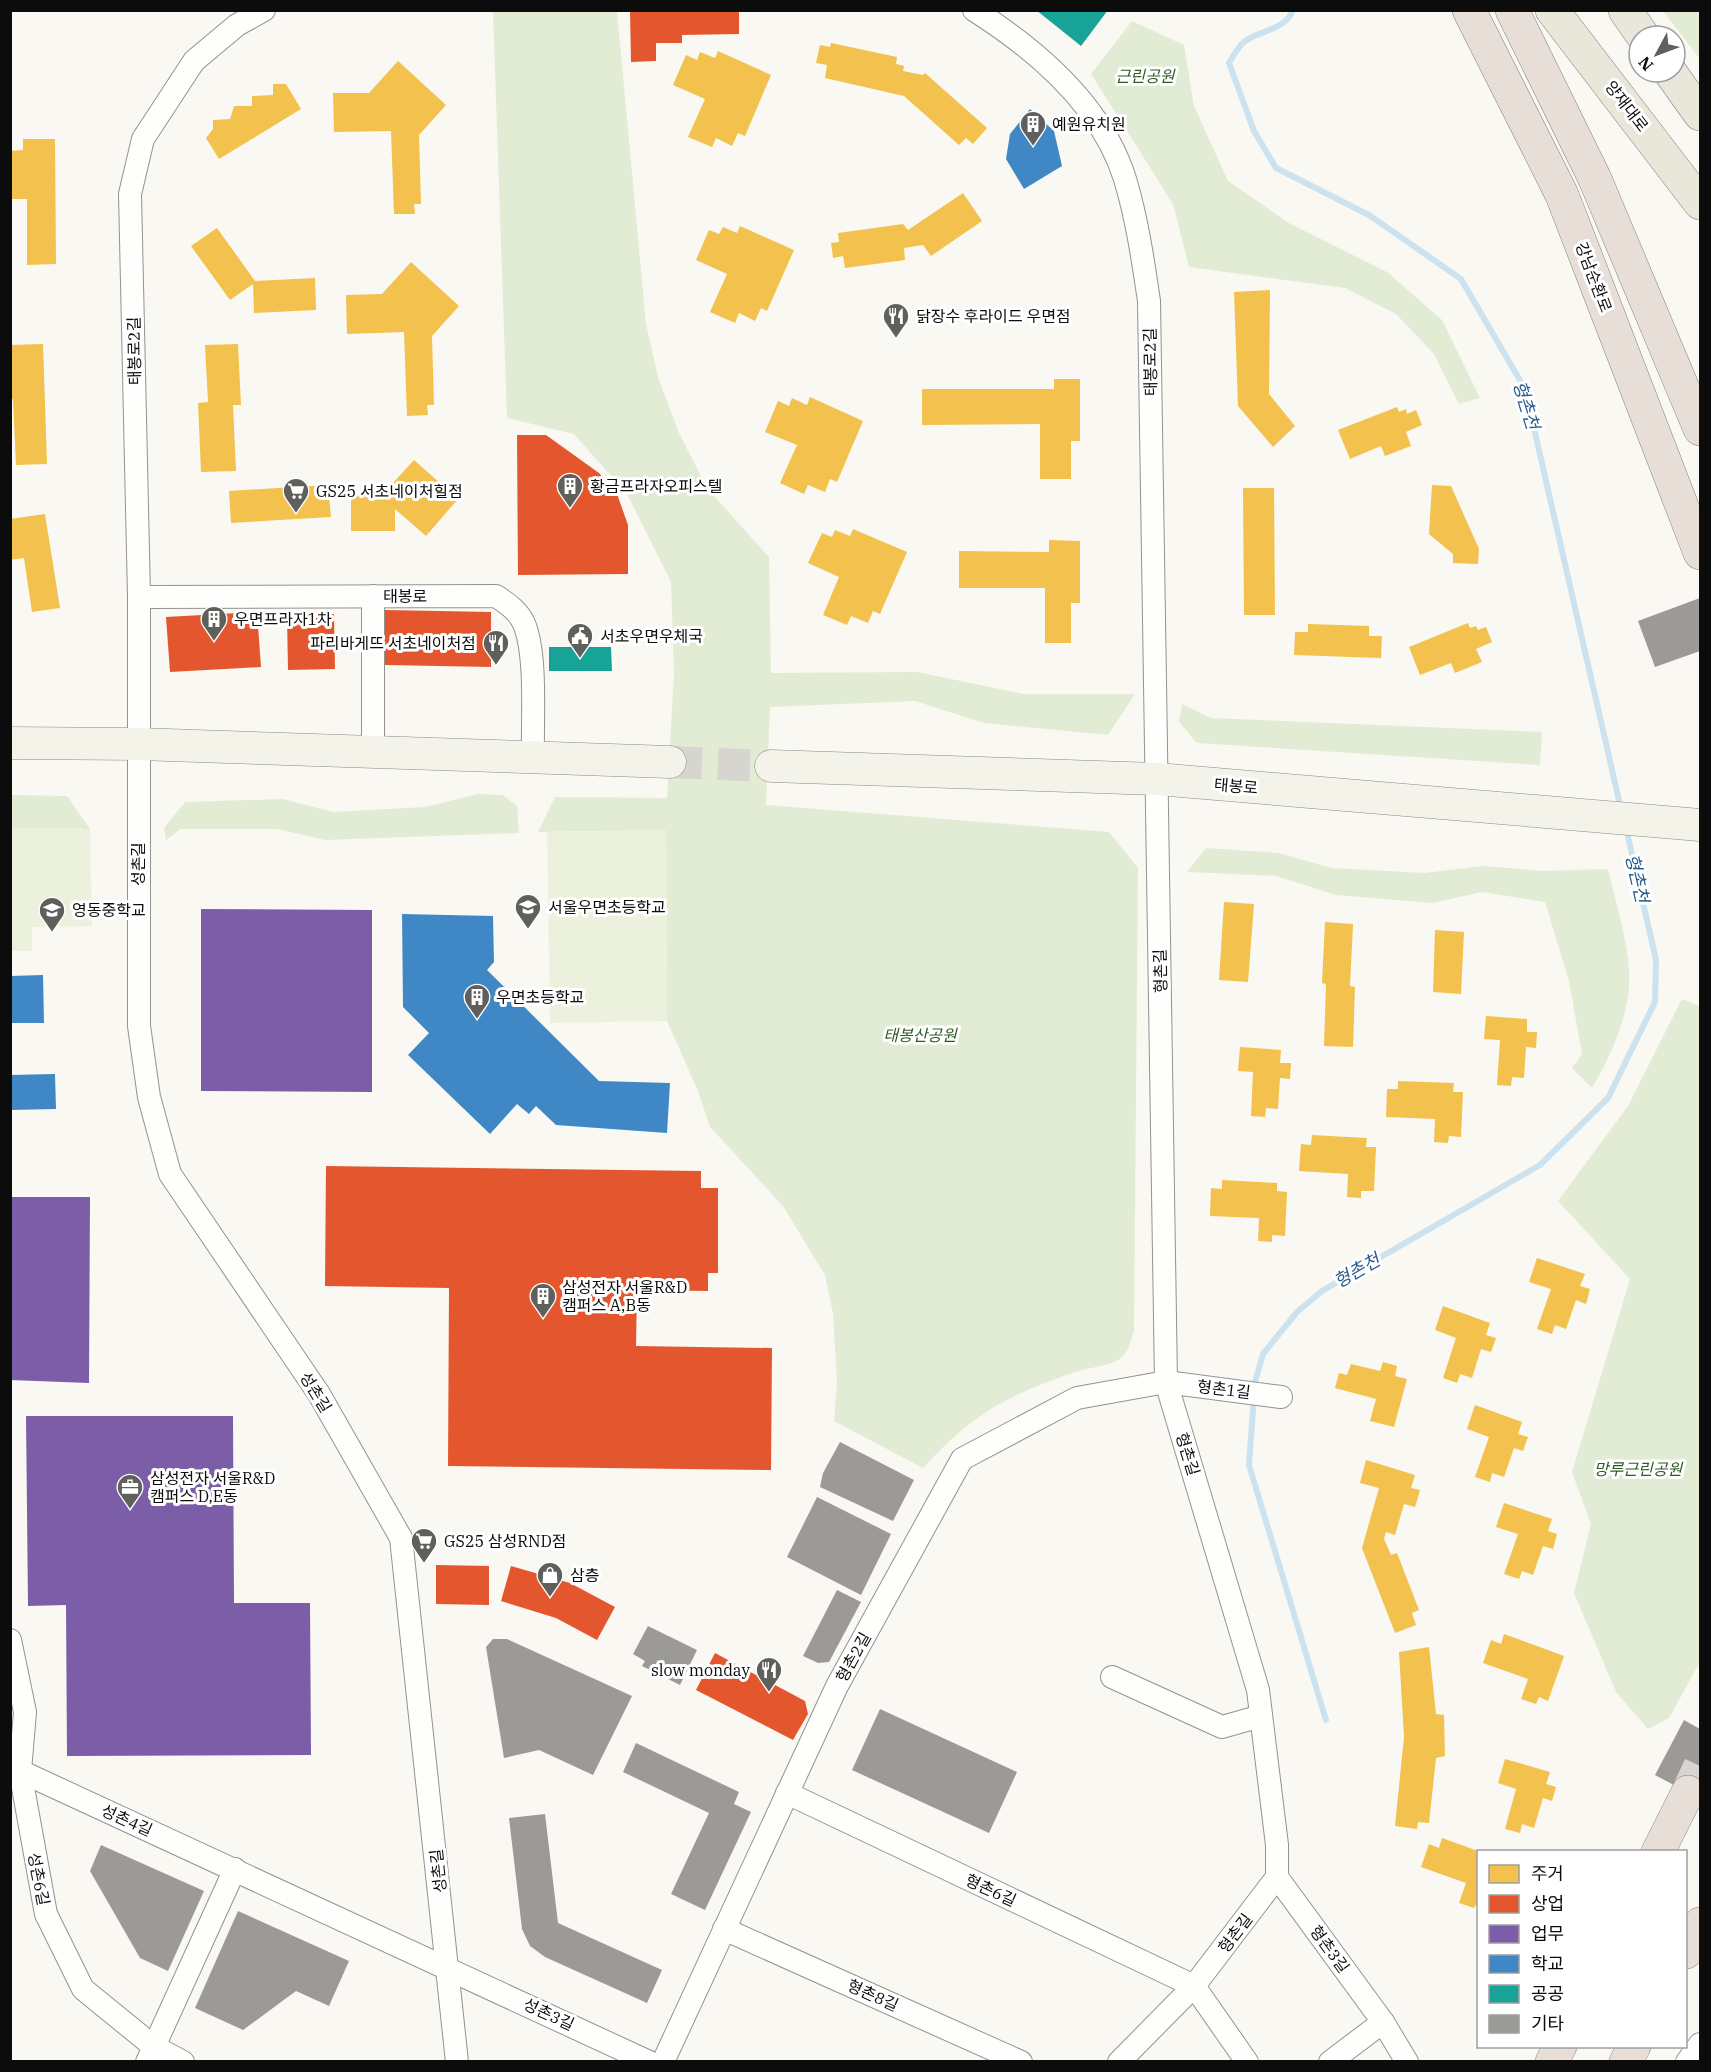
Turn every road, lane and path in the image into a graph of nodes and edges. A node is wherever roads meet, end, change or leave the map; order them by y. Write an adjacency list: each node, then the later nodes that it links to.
1 (264, 10): 14 (street, 태봉로2길)
2 (974, 10): 21 (street, 태봉로2길)
3 (1468, 10): 12 (highway, 강남순환로)
4 (1512, 10): 11 (highway)
5 (1552, 10): 10 (main road, 양재대로)
6 (1624, 10): 7 (main road)
7 (1634, 24)
8 (1679, 84): 9 (main road)
9 (1701, 114)
10 (1701, 203)
11 (1701, 429)
12 (1701, 553)
13 (373, 596): 14 (street, 태봉로); 17 (street); 18 (street, 태봉로)
14 (139, 597): 16 (street, 태봉로2길)
15 (10, 743): 16 (street)
16 (138, 744): 17 (street); 37 (street, 성촌길)
17 (373, 752): 18 (street)
18 (533, 758): 19 (street)
19 (670, 762)
20 (771, 766): 21 (street, 태봉로)
21 (1157, 779): 22 (street, 태봉로); 23 (street, 형촌길)
22 (1701, 825)
23 (1166, 1382): 24 (street, 형촌1길); 27 (street, 형촌길); 30 (street, 형촌2길)
24 (1281, 1397)
25 (10, 1640): 28 (street, 성촌6길)
26 (1112, 1677): 27 (street)
27 (1261, 1716): 33 (street, 형촌길)
28 (20, 1771): 32 (street, 성촌4길); 41 (street, 성촌6길)
29 (1688, 1792): 31 (highway)
30 (787, 1793): 35 (street, 형촌2길); 38 (street, 형촌6길)
31 (1659, 1850)
32 (235, 1869): 37 (street, 성촌4길); 41 (street)
33 (1277, 1877): 38 (street, 형촌길); 39 (street, 형촌3길)
34 (1701, 1924): 36 (highway)
35 (724, 1929): 45 (street, 형촌2길); 46 (street, 형촌8길)
36 (1687, 1950)
37 (448, 1967): 43 (street, 성촌길); 44 (street, 성촌3길)
38 (1194, 1986): 47 (street, 형촌길); 48 (street)
39 (1383, 2022): 49 (street); 50 (street, 형촌3길)
40 (1701, 2044): 51 (street)
41 (150, 2054): 42 (street, 성촌6길)
42 (183, 2061)
43 (457, 2061)
44 (650, 2061)
45 (663, 2061)
46 (1021, 2061)
47 (1119, 2061)
48 (1247, 2061)
49 (1330, 2061)
50 (1407, 2061)
51 (1687, 2061)

